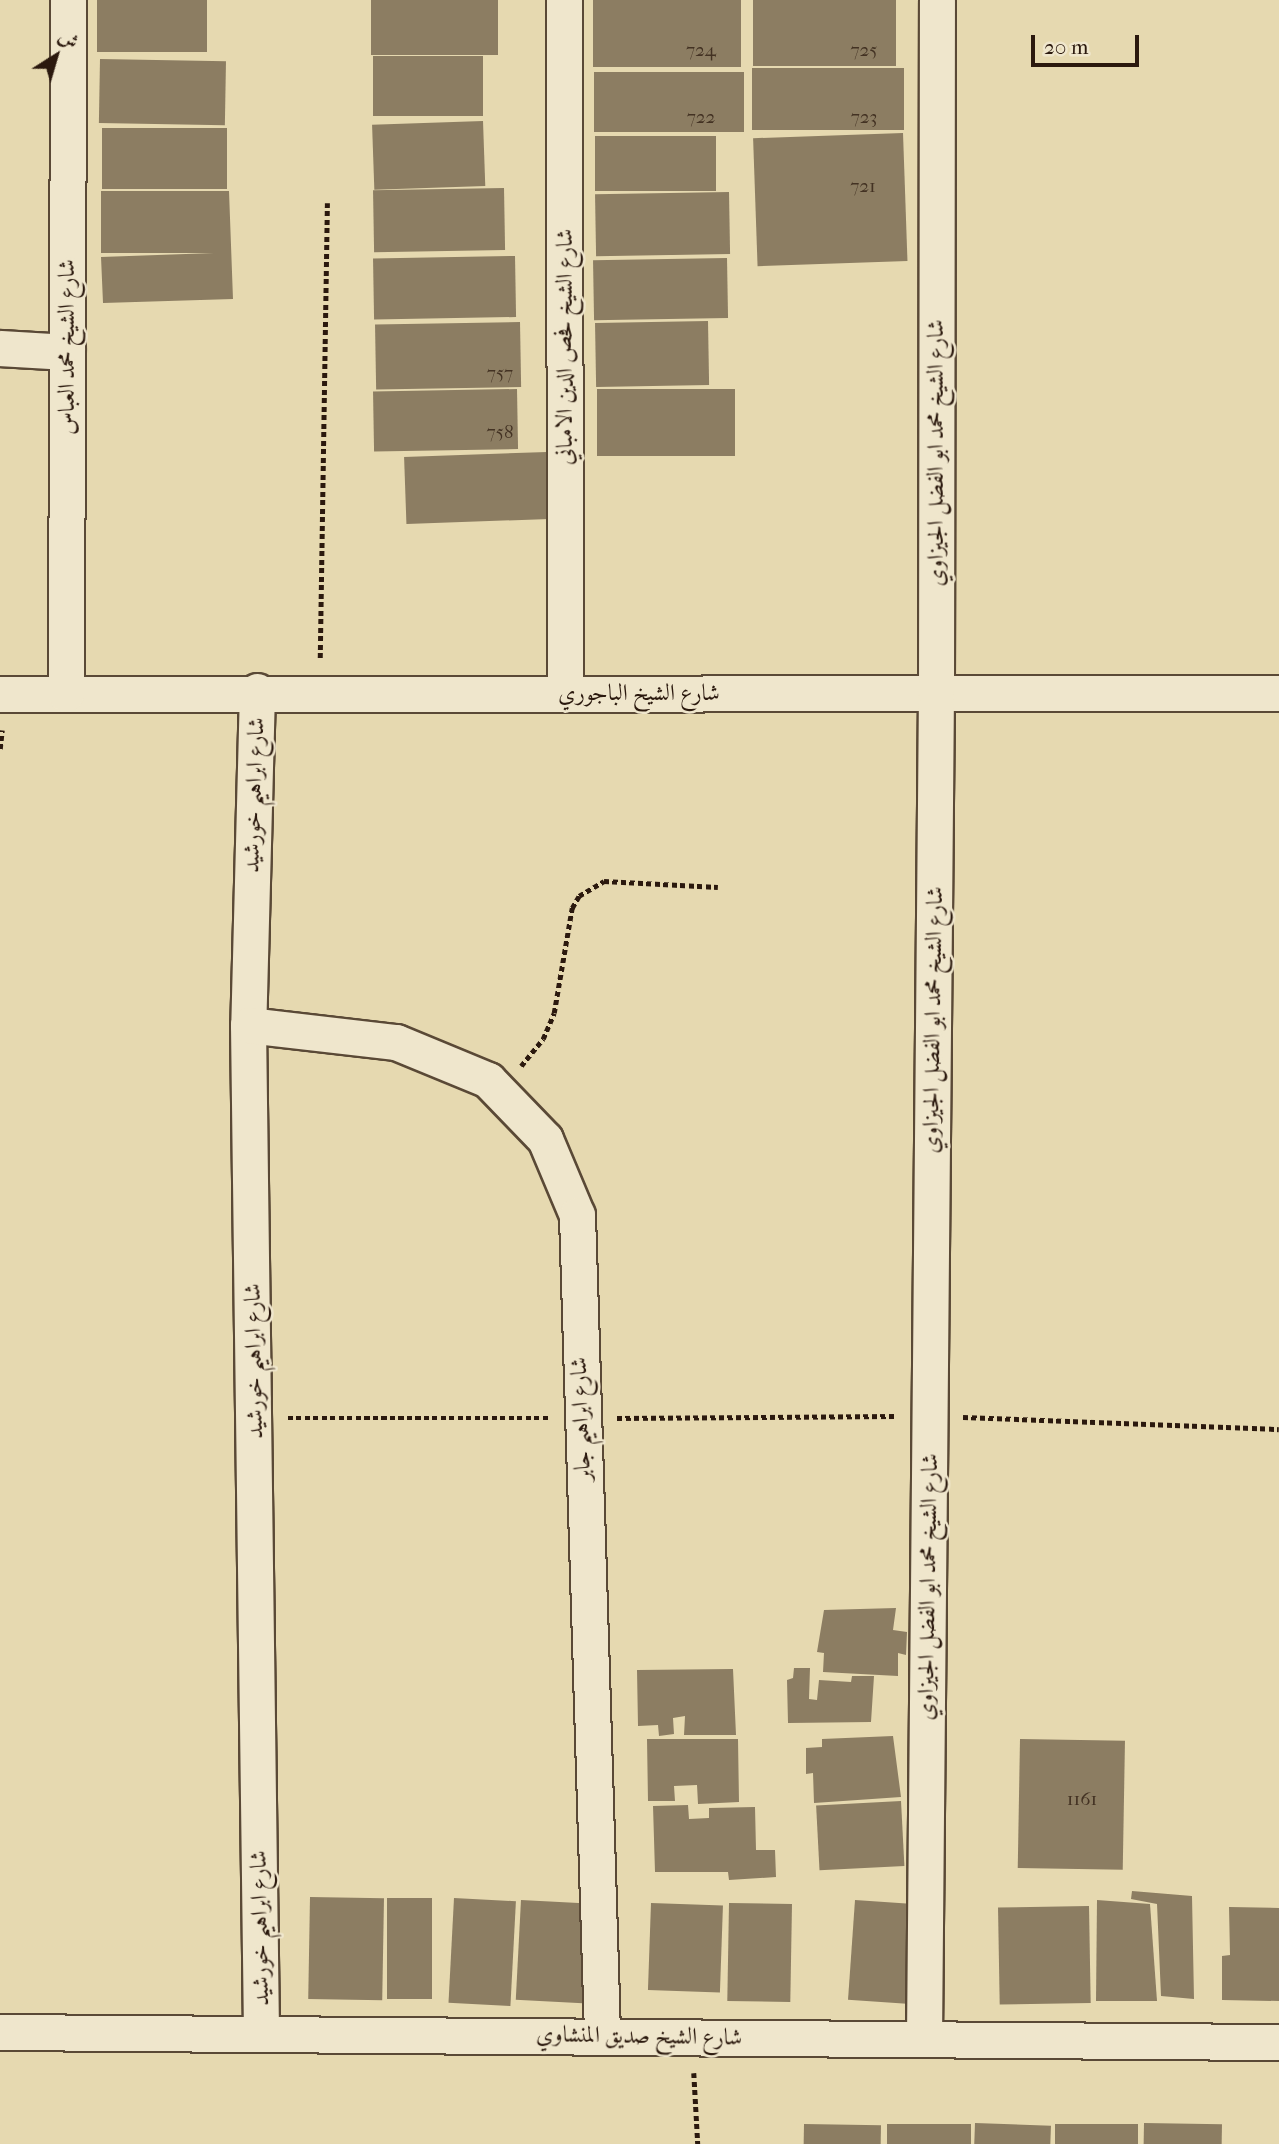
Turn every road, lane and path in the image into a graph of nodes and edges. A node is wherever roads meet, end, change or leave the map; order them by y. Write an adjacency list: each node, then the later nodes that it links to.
1 (68, 0): 6 (street, شارع الشيخ محمد العباس)
2 (564, 0): 13 (street, شارع الشيخ فحص الدين الامباني)
3 (937, 0): 8 (street, شارع الشيخ محمد ابو الفضل الجيزاوي)
4 (327, 203): 12 (path)
5 (0, 348): 6 (street)
6 (67, 352): 11 (street, شارع الشيخ محمد العباس)
7 (257, 691): 11 (street, شارع الشيخ الباجوري); 12 (street, شارع الشيخ الباجوري); 15 (street, شارع ابراهيم خورشيد)
8 (936, 693): 9 (street, شارع الشيخ الباجوري); 13 (street, شارع الشيخ الباجوري); 17 (street, شارع الشيخ محمد ابو الفضل الجيزاوي)
9 (1279, 693)
10 (0, 694): 11 (street, شارع الشيخ الباجوري)
11 (66, 694)
12 (319, 694): 13 (street, شارع الشيخ الباجوري)
13 (565, 694)
14 (718, 887): 16 (path)
15 (248, 1025): 16 (street, شارع ابراهيم جابر); 20 (street, شارع ابراهيم خورشيد)
16 (488, 1080): 21 (street, شارع ابراهيم جابر)
17 (929, 1416): 18 (path); 23 (street, شارع الشيخ محمد ابو الفضل الجيزاوي)
18 (1279, 1429)
19 (0, 2032): 20 (street, شارع الشيخ صديق المنشاوي)
20 (261, 2032): 21 (street, شارع الشيخ صديق المنشاوي)
21 (602, 2035): 22 (street, شارع الشيخ صديق المنشاوي)
22 (693, 2038): 23 (street, شارع الشيخ صديق المنشاوي); 25 (path)
23 (924, 2039): 24 (street, شارع الشيخ صديق المنشاوي)
24 (1279, 2042)
25 (698, 2144)

